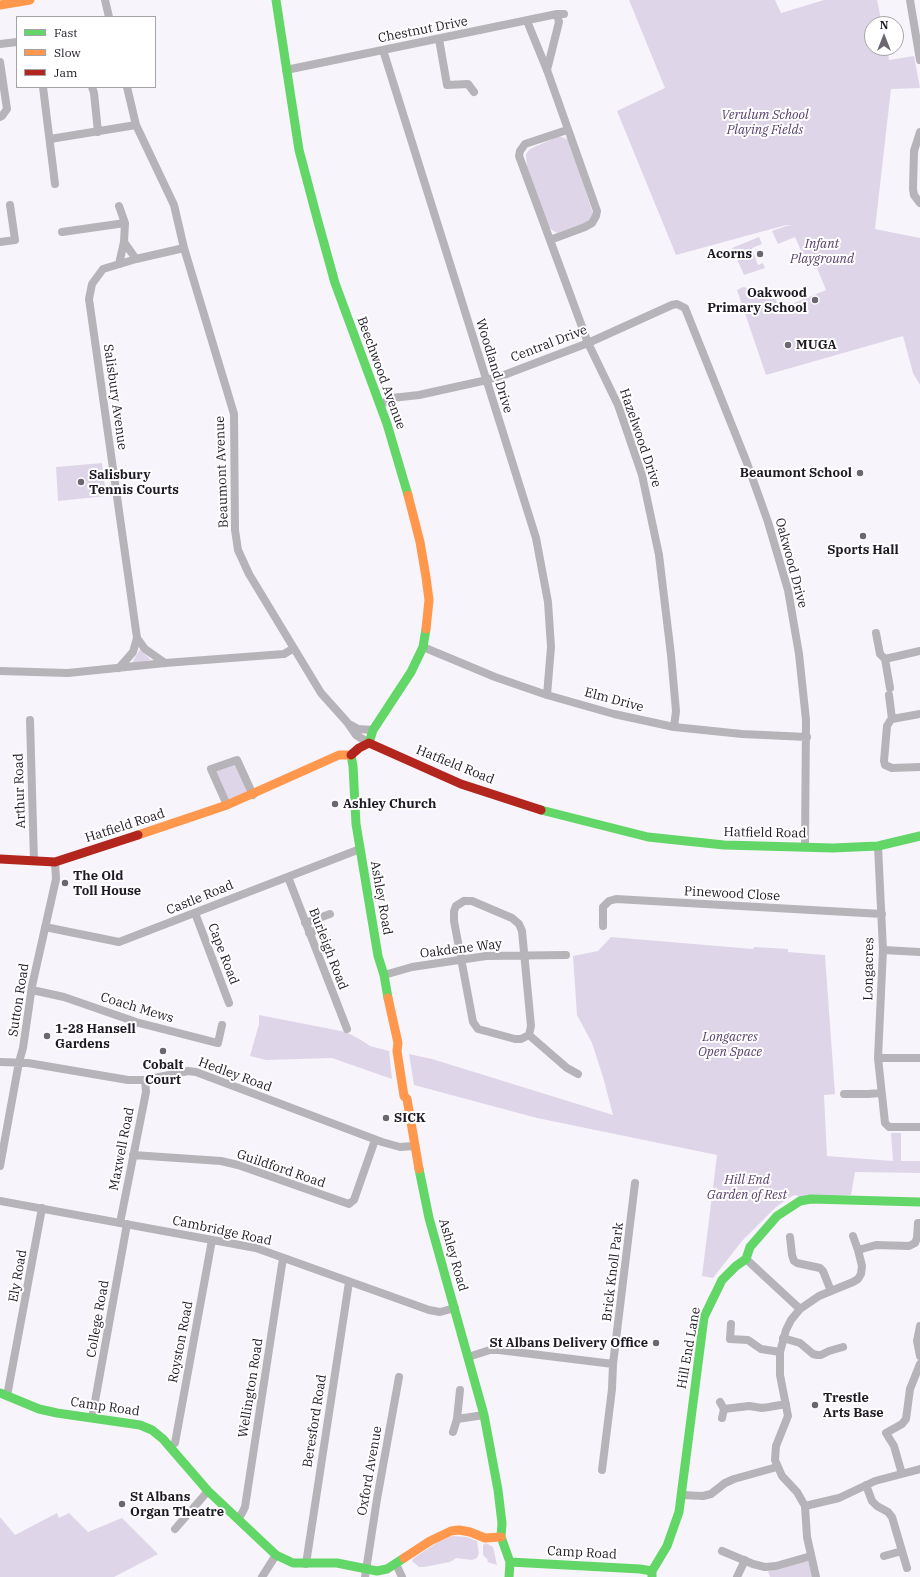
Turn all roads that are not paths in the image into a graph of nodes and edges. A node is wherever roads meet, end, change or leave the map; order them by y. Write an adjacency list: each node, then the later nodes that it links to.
1 (30, 0): 5 (street)
2 (105, 0): 6 (street)
3 (276, 0): 14 (street, Beechwood Avenue)
4 (910, 0): 12 (street)
5 (0, 5)
6 (110, 16)
7 (527, 21): 8 (street, Chestnut Drive); 15 (street); 15 (street, Chestnut Drive)
8 (439, 39): 11 (street, Chestnut Drive); 19 (street)
9 (16, 42): 10 (street)
10 (0, 44)
11 (383, 50): 14 (street, Chestnut Drive); 41 (street, Woodland Drive)
12 (920, 60)
13 (0, 62): 20 (street)
14 (286, 70): 42 (street, Beechwood Avenue)
15 (547, 70): 22 (street)
16 (43, 88): 25 (street)
17 (92, 88): 23 (street)
18 (127, 88): 21 (street, Beaumont Avenue)
19 (474, 92)
20 (0, 117)
21 (136, 125): 23 (street); 36 (street, Beaumont Avenue)
22 (567, 130): 33 (street); 33 (street, Hazelwood Drive)
23 (98, 132): 25 (street)
24 (920, 132): 26 (street)
25 (50, 139): 27 (street)
26 (917, 161): 28 (street)
27 (54, 184)
28 (920, 203)
29 (10, 205): 34 (street)
30 (118, 206): 31 (street)
31 (125, 223): 32 (street); 35 (street)
32 (62, 232)
33 (550, 240): 40 (street, Hazelwood Drive)
34 (0, 242)
35 (124, 242): 37 (street); 38 (street)
36 (184, 248): 37 (street, Salisbury Avenue); 45 (street, Beaumont Avenue)
37 (136, 259): 38 (street, Salisbury Avenue)
38 (119, 264): 44 (street, Salisbury Avenue)
39 (677, 304): 40 (street, Central Drive); 59 (street, Oakwood Drive)
40 (588, 342): 41 (street, Central Drive); 57 (street, Hazelwood Drive)
41 (487, 380): 42 (street, Central Drive); 52 (street, Woodland Drive)
42 (380, 405): 46 (street, Beechwood Avenue)
43 (876, 633): 48 (street)
44 (137, 638): 49 (street); 50 (street)
45 (294, 648): 49 (street); 56 (street, Beaumont Avenue)
46 (424, 648): 52 (street, Elm Drive); 58 (street, Beechwood Avenue)
47 (920, 652): 48 (street)
48 (885, 659): 54 (street)
49 (165, 664): 50 (street)
50 (119, 668): 51 (street)
51 (0, 671)
52 (547, 695): 57 (street, Elm Drive)
53 (920, 714): 54 (street)
54 (892, 719): 62 (street)
55 (30, 720): 70 (street, Arthur Road)
56 (347, 722): 58 (street, Beaumont Avenue); 60 (street, Beaumont Avenue)
57 (674, 727): 59 (street, Elm Drive)
58 (373, 730): 60 (street, Beechwood Avenue)
59 (807, 737): 67 (street, Oakwood Drive)
60 (369, 743): 61 (street, Hatfield Road); 67 (street, Hatfield Road)
61 (351, 755): 63 (street, Hatfield Road); 68 (street, Ashley Road)
62 (920, 767)
63 (253, 795): 64 (street, Hatfield Road); 64 (street)
64 (227, 805): 71 (street, Hatfield Road)
65 (920, 836): 66 (street, Hatfield Road)
66 (878, 846): 67 (street, Hatfield Road); 75 (street, Longacres)
67 (805, 847)
68 (360, 849): 72 (street, Castle Road); 86 (street, Ashley Road)
69 (0, 859): 70 (street, Hatfield Road)
70 (34, 861): 71 (street, Hatfield Road)
71 (55, 862): 78 (street, Sutton Road)
72 (288, 877): 73 (street, Castle Road); 76 (street, Burleigh Road)
73 (195, 913): 78 (street, Castle Road); 88 (street, Cape Road)
74 (330, 914): 76 (street)
75 (882, 914): 77 (street, Pinewood Close); 81 (street, Longacres)
76 (306, 923): 80 (street, Burleigh Road)
77 (603, 926)
78 (45, 927): 87 (street, Sutton Road)
79 (323, 932): 80 (street)
80 (309, 933): 90 (street, Burleigh Road)
81 (883, 950): 82 (street); 92 (street, Longacres)
82 (920, 952)
83 (525, 955): 84 (street, Oakdene Way); 85 (street, Oakdene Way); 85 (street); 91 (street)
84 (566, 955)
85 (460, 959): 86 (street, Oakdene Way); 91 (street)
86 (384, 975): 102 (street, Ashley Road)
87 (32, 990): 89 (street, Coach Mews); 95 (street, Sutton Road)
88 (229, 1003)
89 (222, 1025)
90 (347, 1029)
91 (529, 1035): 96 (street)
92 (878, 1058): 93 (street); 98 (street, Longacres)
93 (920, 1058)
94 (0, 1062): 95 (street, Hedley Road)
95 (19, 1062): 97 (street, Hedley Road); 104 (street, Sutton Road)
96 (578, 1074)
97 (145, 1080): 101 (street, Hedley Road); 103 (street, Maxwell Road)
98 (881, 1093): 99 (street); 100 (street, Longacres)
99 (844, 1094)
100 (920, 1128)
101 (375, 1140): 102 (street, Hedley Road); 103 (street, Guildford Road)
102 (414, 1146): 119 (street, Ashley Road)
103 (133, 1154): 110 (street, Maxwell Road)
104 (0, 1166)
105 (635, 1183): 128 (street, Brick Knoll Park)
106 (0, 1200): 108 (street, Cambridge Road)
107 (920, 1202): 116 (street, Hill End Lane)
108 (42, 1208): 110 (street, Cambridge Road); 132 (street, Ely Road)
109 (920, 1223): 114 (street)
110 (124, 1224): 113 (street, Cambridge Road); 135 (street, College Road)
111 (853, 1236): 114 (street)
112 (790, 1237): 118 (street)
113 (212, 1240): 115 (street, Cambridge Road); 139 (street, Royston Road)
114 (858, 1250): 118 (street)
115 (283, 1258): 117 (street, Cambridge Road); 148 (street, Wellington Road)
116 (746, 1259): 120 (street); 146 (street, Hill End Lane)
117 (349, 1282): 119 (street, Cambridge Road); 158 (street, Beresford Road)
118 (831, 1291): 120 (street)
119 (455, 1308): 126 (street, Ashley Road)
120 (800, 1309): 123 (street)
121 (732, 1324): 125 (street)
122 (920, 1326): 127 (street)
123 (783, 1338): 124 (street); 125 (street)
124 (843, 1347)
125 (780, 1352): 133 (street)
126 (468, 1356): 128 (street); 134 (street, Ashley Road)
127 (920, 1356)
128 (613, 1364): 142 (street, Brick Knoll Park)
129 (920, 1364): 143 (street)
130 (399, 1377): 161 (street, Oxford Avenue)
131 (460, 1390): 137 (street)
132 (3, 1394): 135 (street, Camp Road)
133 (786, 1404): 136 (street); 140 (street)
134 (484, 1415): 137 (street); 150 (street, Ashley Road)
135 (92, 1418): 139 (street, Camp Road)
136 (722, 1418)
137 (457, 1419): 138 (street)
138 (453, 1432)
139 (170, 1447): 145 (street, Camp Road)
140 (777, 1466): 146 (street); 147 (street)
141 (920, 1469): 143 (street)
142 (602, 1470)
143 (902, 1474): 144 (street)
144 (866, 1485): 147 (street); 152 (street)
145 (208, 1491): 148 (street, Camp Road); 149 (street)
146 (681, 1495): 162 (street, Hill End Lane)
147 (805, 1506): 154 (street)
148 (238, 1519): 153 (street, Camp Road)
149 (175, 1529)
150 (501, 1537): 157 (street); 159 (street, Camp Road)
151 (722, 1551): 156 (street)
152 (902, 1551): 155 (street); 160 (street)
153 (276, 1555): 158 (street, Camp Road); 163 (street)
154 (811, 1556): 156 (street); 167 (street)
155 (884, 1556)
156 (745, 1560): 166 (street)
157 (510, 1562): 162 (street, Camp Road); 165 (street)
158 (306, 1564): 161 (street, Camp Road)
159 (396, 1564): 161 (street, Camp Road); 164 (street)
160 (907, 1568)
161 (365, 1573)
162 (652, 1574)
163 (262, 1577)
164 (402, 1577)
165 (509, 1577)
166 (737, 1577)
167 (816, 1577)

